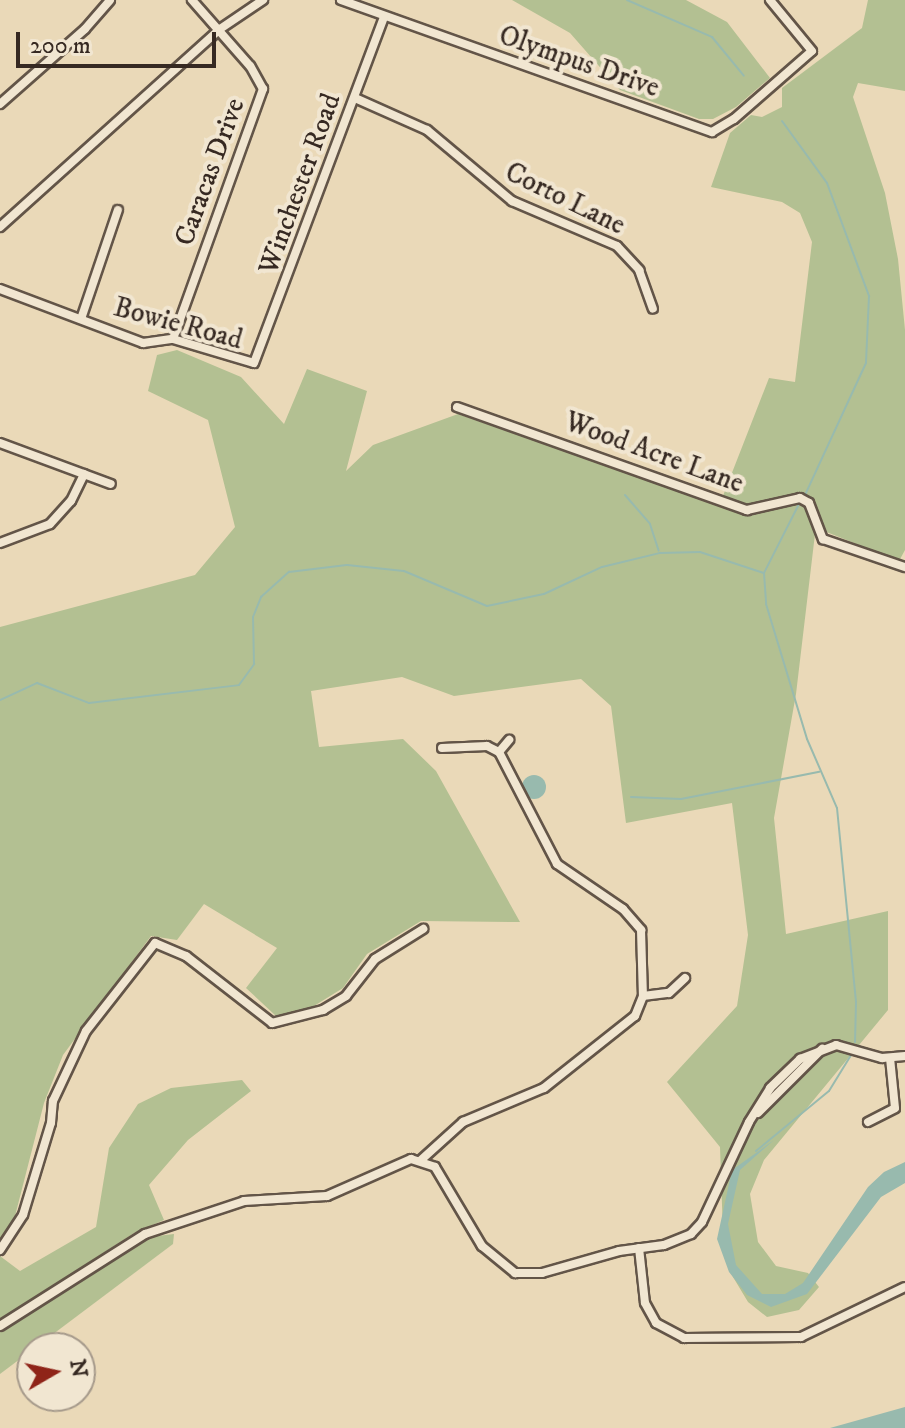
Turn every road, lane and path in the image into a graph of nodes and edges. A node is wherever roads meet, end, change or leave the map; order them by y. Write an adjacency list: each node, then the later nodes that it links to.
1 (110, 0): 9 (street)
2 (192, 0): 7 (street)
3 (263, 0): 7 (street)
4 (341, 0): 6 (street, Olympus Drive)
5 (770, 0): 6 (street, Olympus Drive)
6 (384, 17): 8 (street, Winchester Road)
7 (220, 29): 11 (street); 15 (street, Caracas Drive)
8 (355, 98): 13 (street, Corto Lane); 16 (street, Winchester Road)
9 (0, 104)
10 (118, 210): 14 (street)
11 (0, 227)
12 (0, 289): 14 (street, Bowie Road)
13 (653, 309)
14 (81, 319): 15 (street, Bowie Road)
15 (173, 339): 16 (street, Bowie Road)
16 (254, 363)
17 (457, 407): 22 (street, Wood Acre Lane)
18 (0, 443): 19 (street)
19 (84, 474): 20 (street); 21 (street)
20 (111, 484)
21 (0, 543)
22 (905, 567)
23 (509, 740): 25 (street)
24 (442, 748): 25 (street)
25 (499, 752): 28 (street)
26 (423, 929): 34 (street)
27 (685, 978): 28 (street)
28 (643, 996): 32 (street)
29 (905, 1056): 30 (street)
30 (890, 1058): 31 (street); 33 (street)
31 (868, 1122)
32 (421, 1160): 33 (street); 36 (street)
33 (639, 1248): 35 (street)
34 (0, 1250)
35 (905, 1287)
36 (0, 1326)

